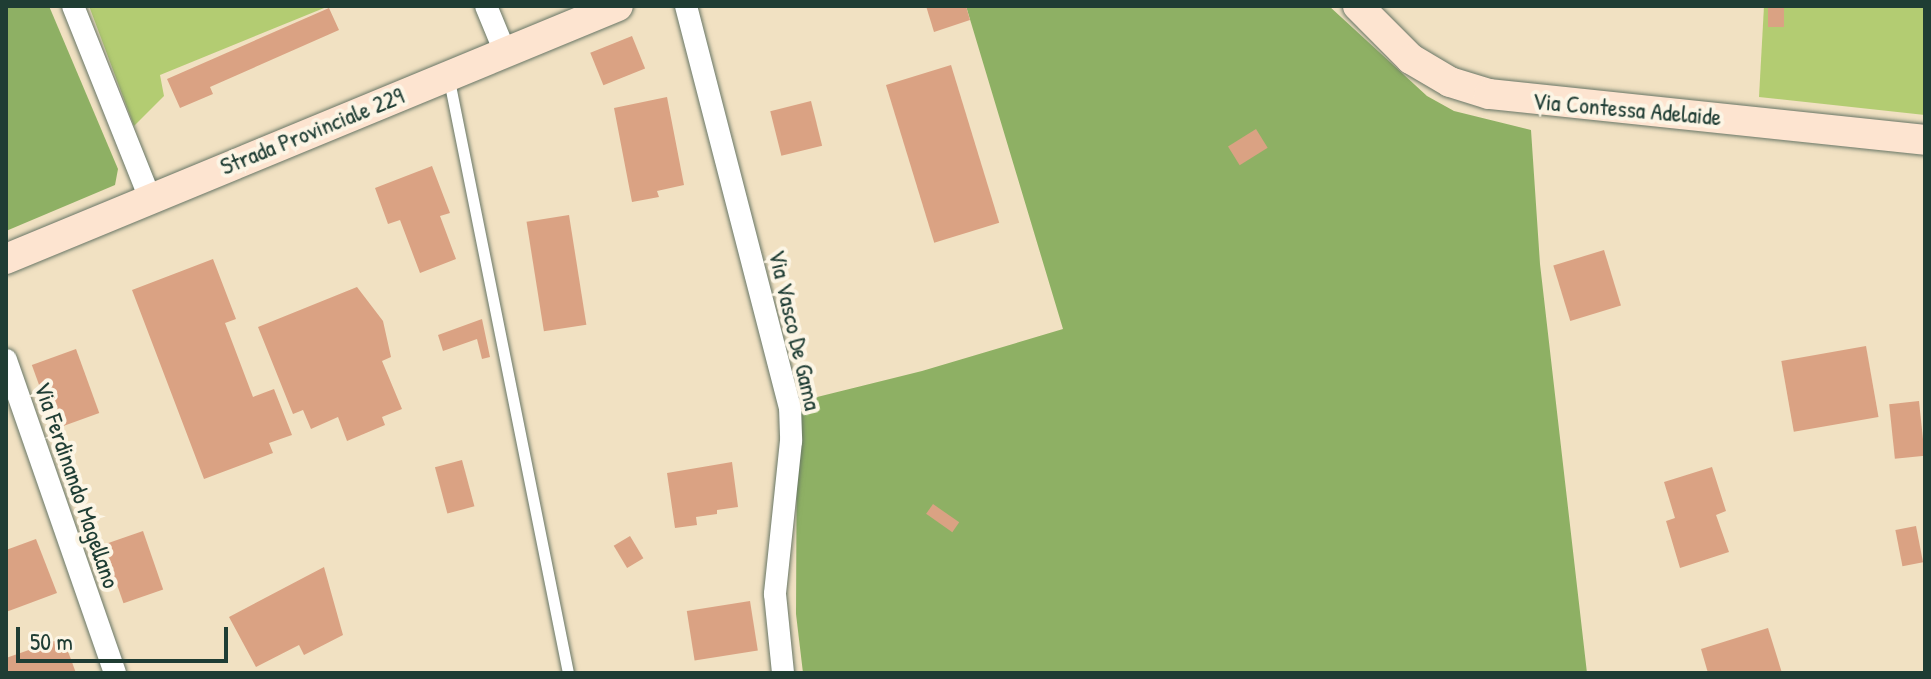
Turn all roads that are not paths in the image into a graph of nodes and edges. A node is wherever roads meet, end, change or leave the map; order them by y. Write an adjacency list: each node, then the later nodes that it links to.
1 (73, 6): 9 (street)
2 (486, 6): 6 (street)
3 (618, 6): 6 (street, Strada Provinciale 229)
4 (686, 6): 14 (street, Via Vasco De Gama)
5 (1358, 6): 8 (street, Via Contessa Adelaide)
6 (505, 52): 7 (street, Strada Provinciale 229)
7 (448, 75): 9 (street, Strada Provinciale 229); 13 (lane)
8 (1925, 140)
9 (150, 199): 10 (street, Strada Provinciale 229)
10 (6, 259)
11 (6, 360): 12 (street, Via Ferdinando Magellano)
12 (115, 673)
13 (568, 673)
14 (783, 673)

